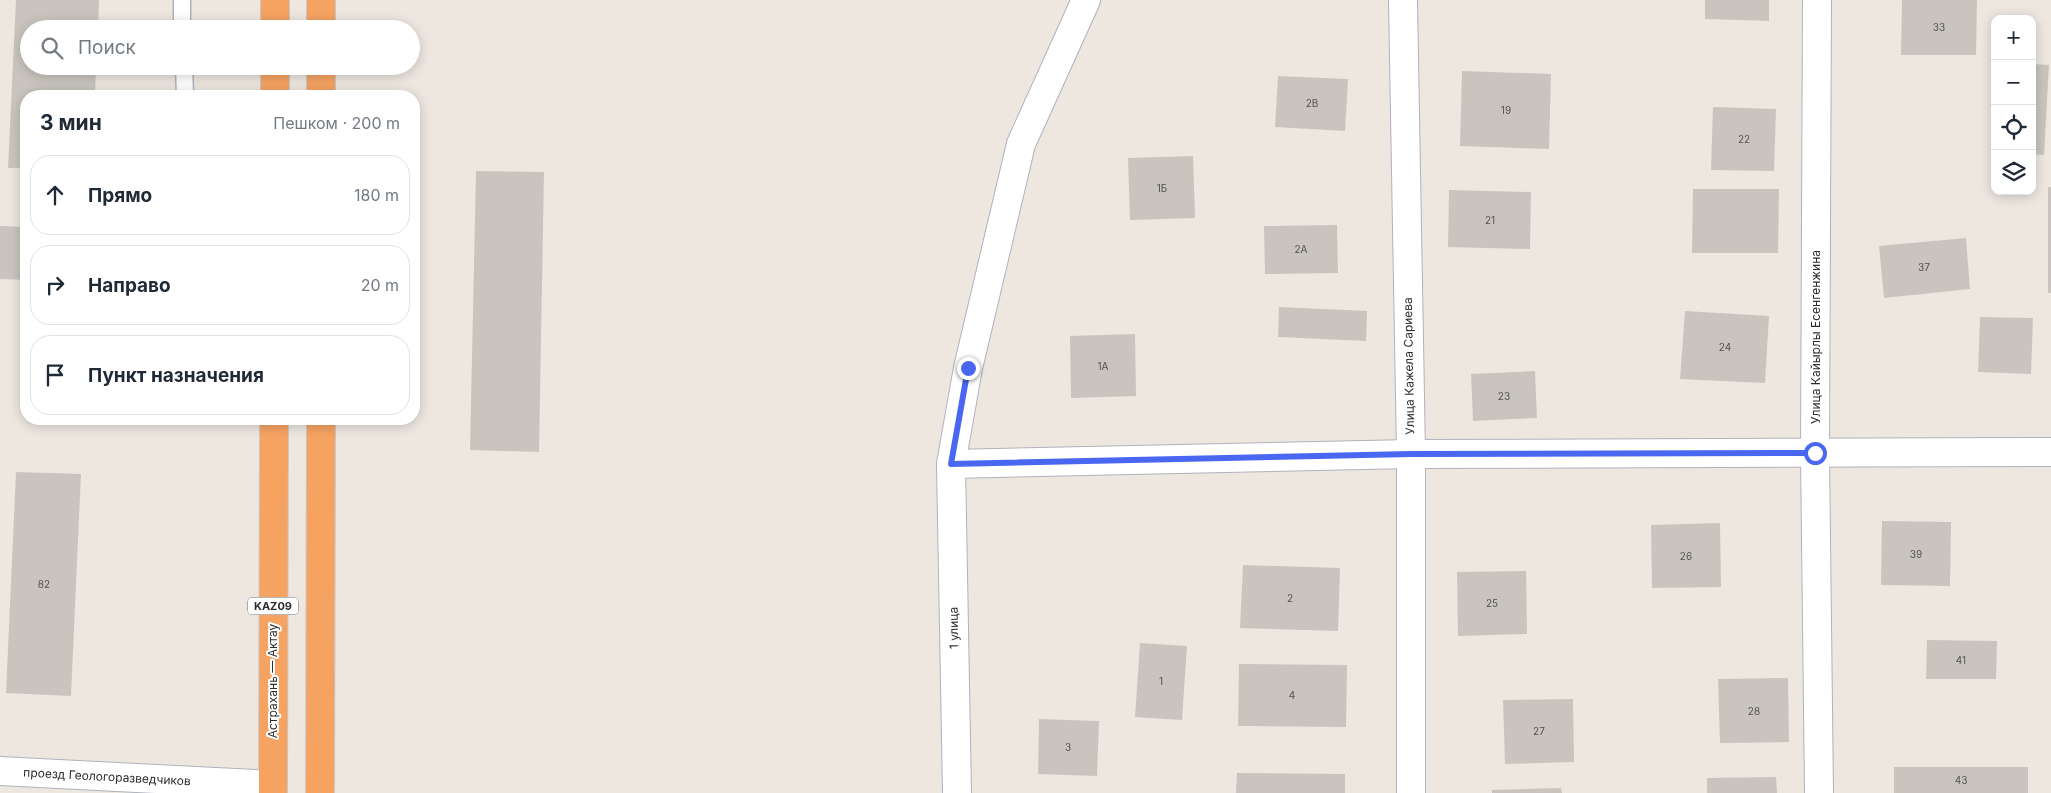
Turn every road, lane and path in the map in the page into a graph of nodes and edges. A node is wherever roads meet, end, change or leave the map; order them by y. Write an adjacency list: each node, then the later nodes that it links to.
1 (182, 0): 7 (lane)
2 (275, 0): 8 (highway)
3 (321, 0): 9 (highway)
4 (1086, 0): 21 (street, 1 улица)
5 (1403, 0): 20 (street, Улица Кажела Сариева)
6 (1817, 0): 19 (street, Улица Кайырлы Есенгенжина)
7 (182, 20)
8 (275, 20)
9 (321, 20)
10 (184, 75): 13 (lane)
11 (275, 75): 14 (highway)
12 (321, 75): 15 (highway)
13 (185, 90)
14 (275, 90)
15 (321, 90)
16 (274, 425): 23 (highway, Астрахань — Актау / KAZ09)
17 (320, 425): 24 (highway)
18 (2051, 452): 19 (street)
19 (1815, 453): 20 (street); 27 (street, Улица Кайырлы Есенгенжина)
20 (1411, 454): 21 (street); 26 (street, Улица Кажела Сариева)
21 (951, 464): 25 (street, 1 улица)
22 (0, 771): 23 (street, проезд Геологоразведчиков)
23 (273, 789)
24 (320, 793)
25 (957, 793)
26 (1411, 793)
27 (1819, 793)

